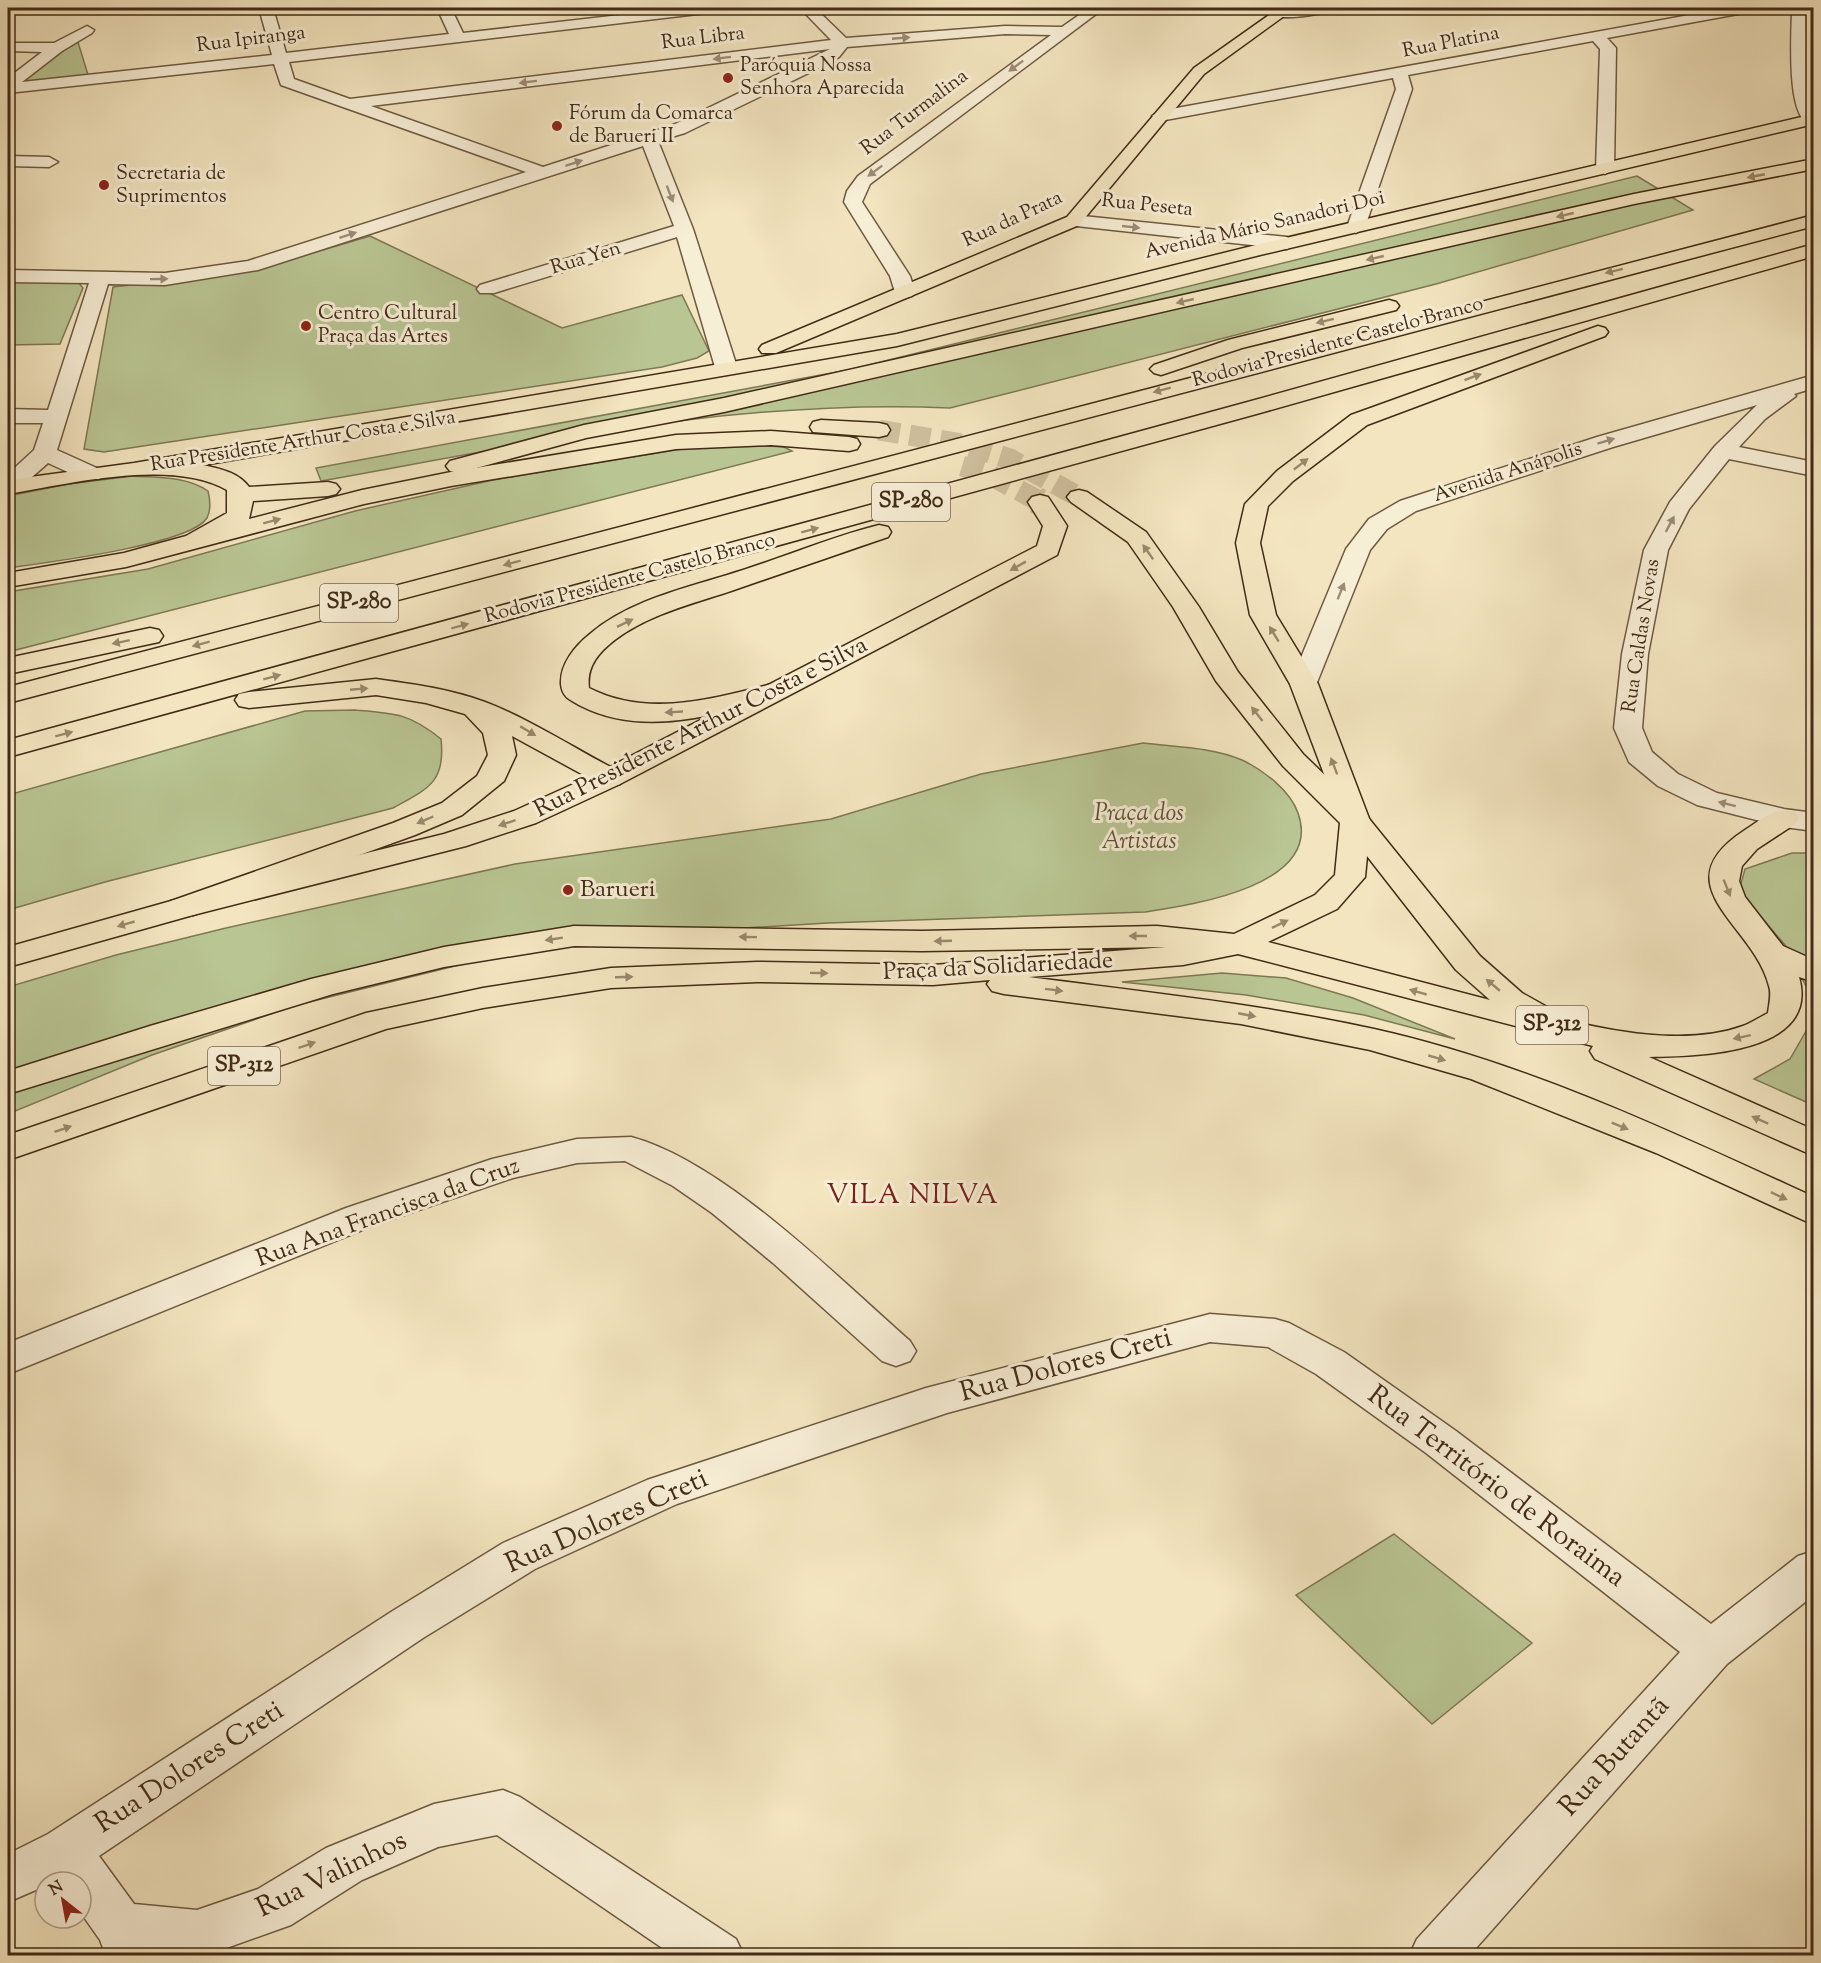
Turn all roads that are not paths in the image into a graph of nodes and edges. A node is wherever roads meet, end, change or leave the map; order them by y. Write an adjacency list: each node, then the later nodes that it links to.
1 (266, 8): 20 (street)
2 (444, 8): 16 (street)
3 (715, 8): 11 (street, Rua Ipiranga)
4 (807, 8): 17 (street)
5 (1097, 8): 14 (street, Rua Turmalina)
6 (1326, 8): 10 (street)
7 (1643, 8): 12 (street)
8 (1749, 8): 12 (street, Rua Platina)
9 (1799, 8): 25 (street)
10 (1283, 11): 24 (main road, Rua da Prata)
11 (632, 12): 16 (street, Rua Ipiranga)
12 (1660, 24): 15 (street, Rua Platina)
13 (88, 31): 19 (street)
14 (1063, 32): 17 (street, Rua Libra, one-way to 14); 44 (street, Rua Turmalina, one-way to 44)
15 (1597, 36): 21 (street, Rua Platina); 30 (street)
16 (458, 37): 20 (street, Rua Ipiranga)
17 (842, 44): 23 (street, Rua Libra, one-way to 23); 26 (street)
18 (8, 47): 19 (street)
19 (57, 48): 22 (street)
20 (278, 58): 22 (street, Rua Ipiranga); 23 (street)
21 (1400, 74): 24 (street, Rua Platina); 34 (street)
22 (8, 87)
23 (349, 104): 31 (street)
24 (1160, 116): 33 (main road, Rua da Prata)
25 (1813, 119): 30 (main road, Avenida Mário Sanadori Doi)
26 (649, 139): 31 (street, one-way to 26); 35 (street, one-way to 35)
27 (8, 161): 28 (street)
28 (49, 162)
29 (1814, 164): 59 (main road, one-way to 59)
30 (1605, 169): 34 (main road, Avenida Mário Sanadori Doi)
31 (544, 173): 42 (street, one-way to 31)
32 (1814, 220): 39 (main road, Rodovia Presidente Castelo Branco); 62 (main road, Rodovia Presidente Castelo Branco / SP-280, one-way to 62)
33 (1073, 221): 36 (street, Rua Peseta, one-way to 36); 44 (main road, Rua da Prata)
34 (1356, 227): 36 (main road, Avenida Mário Sanadori Doi)
35 (684, 229): 43 (street, Rua Yen); 49 (street)
36 (1287, 243): 48 (main road, Avenida Mário Sanadori Doi)
37 (1814, 250): 38 (main road, Rodovia Presidente Castelo Branco / SP-280)
38 (1776, 261): 46 (main road); 51 (main road, Rodovia Presidente Castelo Branco / SP-280)
39 (1564, 264)
40 (1814, 265): 46 (main road, Rodovia Presidente Castelo Branco)
41 (8, 276): 42 (street)
42 (100, 279): 54 (street)
43 (487, 289)
44 (904, 292): 47 (main road, Rua da Prata)
45 (1405, 302): 62 (main road, Rodovia Presidente Castelo Branco, one-way to 62)
46 (1659, 309): 51 (main road, Rodovia Presidente Castelo Branco); 72 (main road, one-way to 46)
47 (831, 323): 48 (main road); 49 (main road, Rua da Prata)
48 (884, 342): 49 (main road, Avenida Mário Sanadori Doi)
49 (726, 367): 52 (main road, Rua Presidente Arthur Costa e Silva)
50 (1809, 382): 57 (street, Rua Caldas Novas); 72 (street, Avenida Anápolis, one-way to 50)
51 (1252, 408): 73 (main road, one-way to 51); 76 (main road, Rodovia Presidente Castelo Branco / SP-280, one-way to 51)
52 (466, 415): 60 (main road, Rua Presidente Arthur Costa e Silva); 65 (main road, Rua Presidente Arthur Costa e Silva)
53 (8, 416): 54 (street)
54 (57, 417): 58 (street)
55 (879, 430): 59 (main road, Rua Presidente Arthur Costa e Silva)
56 (849, 444): 69 (main road, Rua Presidente Arthur Costa e Silva, one-way to 56)
57 (1723, 451): 61 (street); 79 (street, Rua Caldas Novas, one-way to 57)
58 (45, 453): 63 (street); 64 (street)
59 (458, 466): 65 (main road, Rua Presidente Arthur Costa e Silva)
60 (139, 469): 63 (main road, Rua Presidente Arthur Costa e Silva); 65 (main road, Rua Presidente Arthur Costa e Silva)
61 (1814, 469)
62 (863, 470): 68 (main road, Rodovia Presidente Castelo Branco / SP-280)
63 (91, 474): 64 (main road, Rua Presidente Arthur Costa e Silva)
64 (8, 487)
65 (238, 490): 69 (main road, Rua Presidente Arthur Costa e Silva)
66 (1079, 497): 80 (main road, SP-312, one-way to 66)
67 (1040, 502): 73 (main road, Rua Presidente Arthur Costa e Silva, one-way to 73)
68 (710, 511): 71 (main road, one-way to 71); 74 (main road, Rodovia Presidente Castelo Branco / SP-280, one-way to 74)
69 (195, 541): 70 (main road, Rua Presidente Arthur Costa e Silva)
70 (8, 580)
71 (8, 666)
72 (1304, 684): 80 (main road, one-way to 72)
73 (772, 692): 78 (main road, Rua Presidente Arthur Costa e Silva)
74 (8, 695)
75 (474, 708): 76 (main road, one-way to 75); 78 (main road, one-way to 78); 81 (main road, one-way to 81)
76 (154, 710): 77 (main road, Rodovia Presidente Castelo Branco / SP-280, one-way to 76)
77 (8, 749)
78 (610, 778): 81 (main road, Rua Presidente Arthur Costa e Silva, one-way to 81)
79 (1799, 820): 83 (main road, one-way to 83)
80 (1355, 821): 82 (main road, Praça da Solidariedade, one-way to 80); 87 (main road, SP-312, one-way to 80)
81 (182, 908): 84 (main road, one-way to 84)
82 (1238, 944): 86 (main road, Praça da Solidariedade); 87 (main road, SP-312, one-way to 82); 88 (main road, one-way to 88)
83 (1772, 953): 85 (main road); 87 (main road, one-way to 87)
84 (8, 957)
85 (1814, 972)
86 (933, 975): 90 (main road, Praça da Solidariedade / SP-312, one-way to 86); 91 (main road, one-way to 91)
87 (1556, 1028): 89 (main road, SP-312, one-way to 87)
88 (8, 1083)
89 (1814, 1144)
90 (8, 1148)
91 (1814, 1212)
92 (1275, 1334): 96 (street, Rua Território de Roraima); 97 (street, Rua Dolores Creti)
93 (896, 1351): 94 (street, Rua Ana Francisca da Cruz)
94 (8, 1359)
95 (1810, 1571): 96 (street, Rua Butantã)
96 (1711, 1650): 101 (street, Rua Butantã)
97 (66, 1850): 98 (street, Rua Dolores Creti); 99 (street)
98 (8, 1879)
99 (126, 1941): 100 (street, Rua Valinhos)
100 (718, 1956)
101 (1435, 1956)

